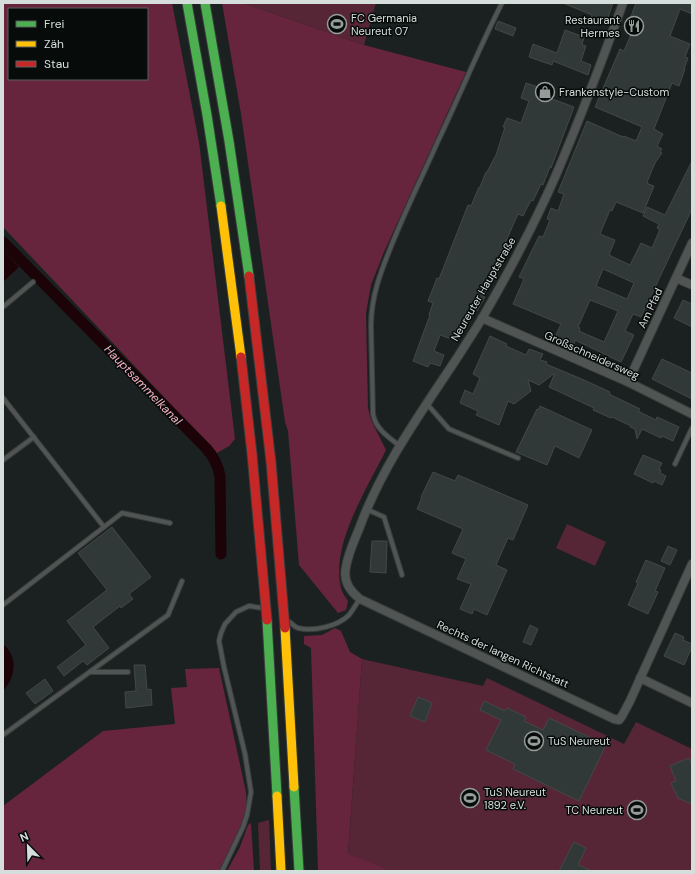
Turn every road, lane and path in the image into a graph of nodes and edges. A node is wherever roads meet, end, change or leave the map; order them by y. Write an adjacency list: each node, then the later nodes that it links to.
1 (187, 3): 30 (highway, bridge)
2 (502, 3): 17 (lane)
3 (623, 3): 10 (street, Neureuter Hauptstraße)
4 (207, 6): 39 (highway, bridge)
5 (692, 244): 6 (street, Am Pfad)
6 (676, 278): 8 (street); 11 (street, Am Pfad)
7 (33, 282): 9 (lane)
8 (692, 285)
9 (3, 308)
10 (482, 318): 11 (street, Großschneidersweg); 13 (street, Neureuter Hauptstraße)
11 (628, 382): 14 (street, Großschneidersweg)
12 (3, 398): 16 (lane)
13 (427, 404): 17 (street, Neureuter Hauptstraße); 18 (lane)
14 (692, 414)
15 (692, 428): 20 (lane)
16 (34, 437): 19 (lane); 23 (lane)
17 (400, 446): 21 (street, Neureuter Hauptstraße)
18 (518, 458)
19 (3, 460)
20 (675, 464)
21 (366, 509): 25 (lane); 26 (street, Neureuter Hauptstraße)
22 (170, 523): 23 (lane)
23 (104, 527): 29 (lane)
24 (692, 564): 34 (street, Rechts der langen Richtstatt)
25 (402, 575)
26 (345, 576): 28 (street, Rechts der langen Richtstatt)
27 (182, 581): 32 (lane)
28 (360, 599): 31 (lane); 34 (street, Rechts der langen Richtstatt)
29 (3, 605)
30 (269, 616): 37 (lane); 38 (highway)
31 (278, 616)
32 (90, 672): 33 (lane); 36 (lane)
33 (128, 672)
34 (640, 678): 35 (street)
35 (692, 703)
36 (3, 735)
37 (222, 871)
38 (280, 871)
39 (299, 871)

